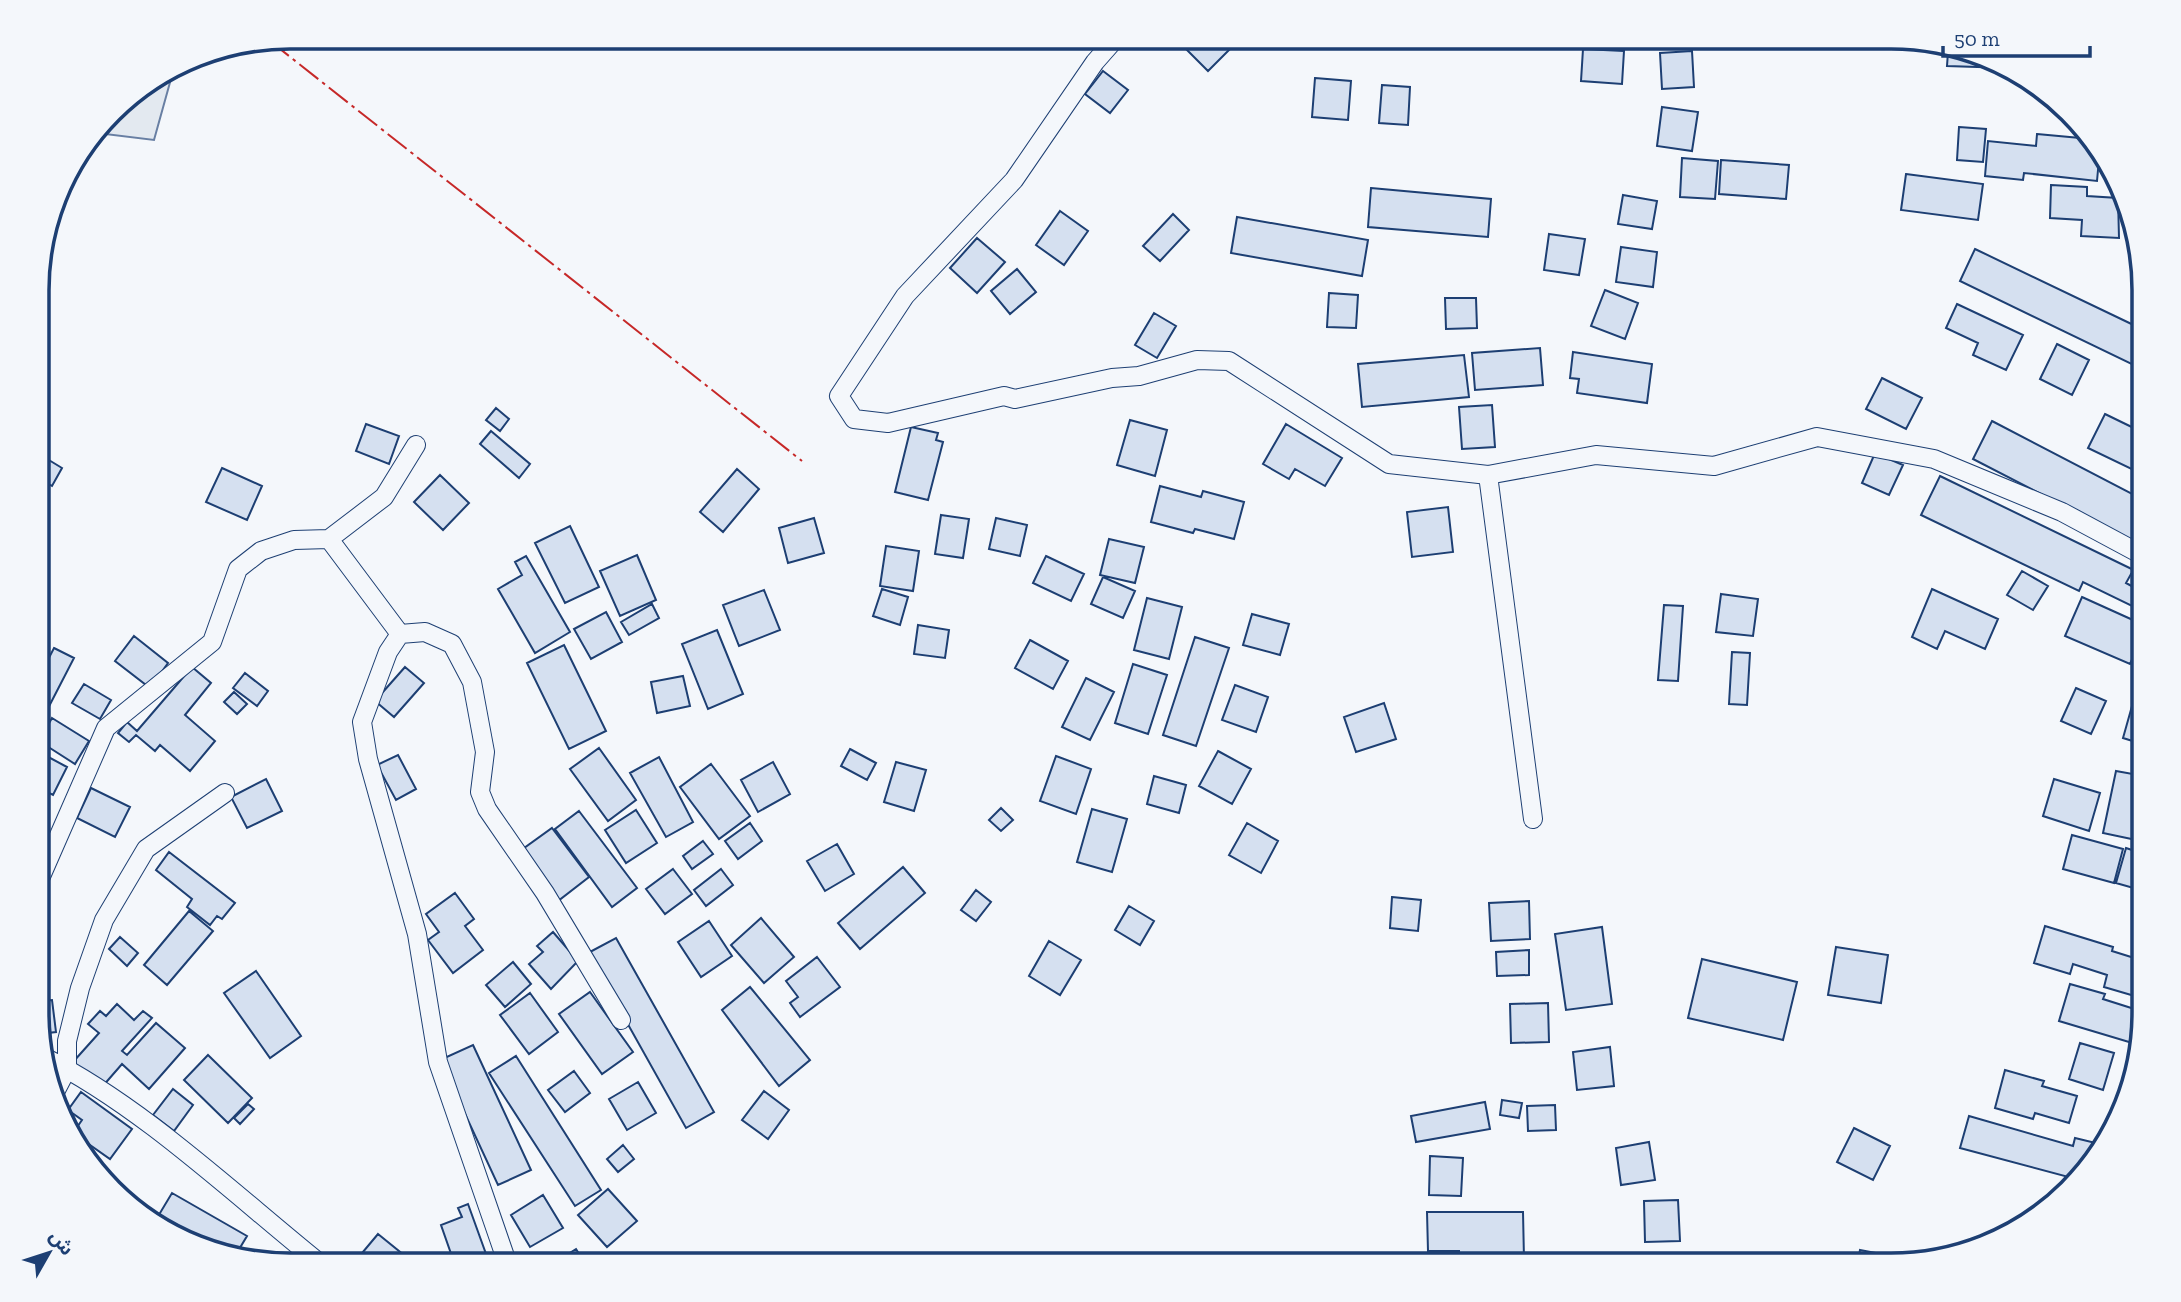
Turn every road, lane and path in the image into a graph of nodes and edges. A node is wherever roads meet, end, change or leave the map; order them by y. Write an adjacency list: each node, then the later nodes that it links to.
1 (1106, 49): 3 (street)
2 (416, 445): 4 (street)
3 (1488, 475): 5 (street); 8 (street)
4 (329, 539): 6 (street); 9 (street)
5 (2131, 548)
6 (400, 634): 10 (street); 15 (street)
7 (225, 793): 12 (street)
8 (1532, 819)
9 (49, 858)
10 (621, 1020)
11 (55, 1063): 12 (street)
12 (67, 1069): 13 (street); 14 (street)
13 (60, 1082)
14 (306, 1253)
15 (504, 1253)

